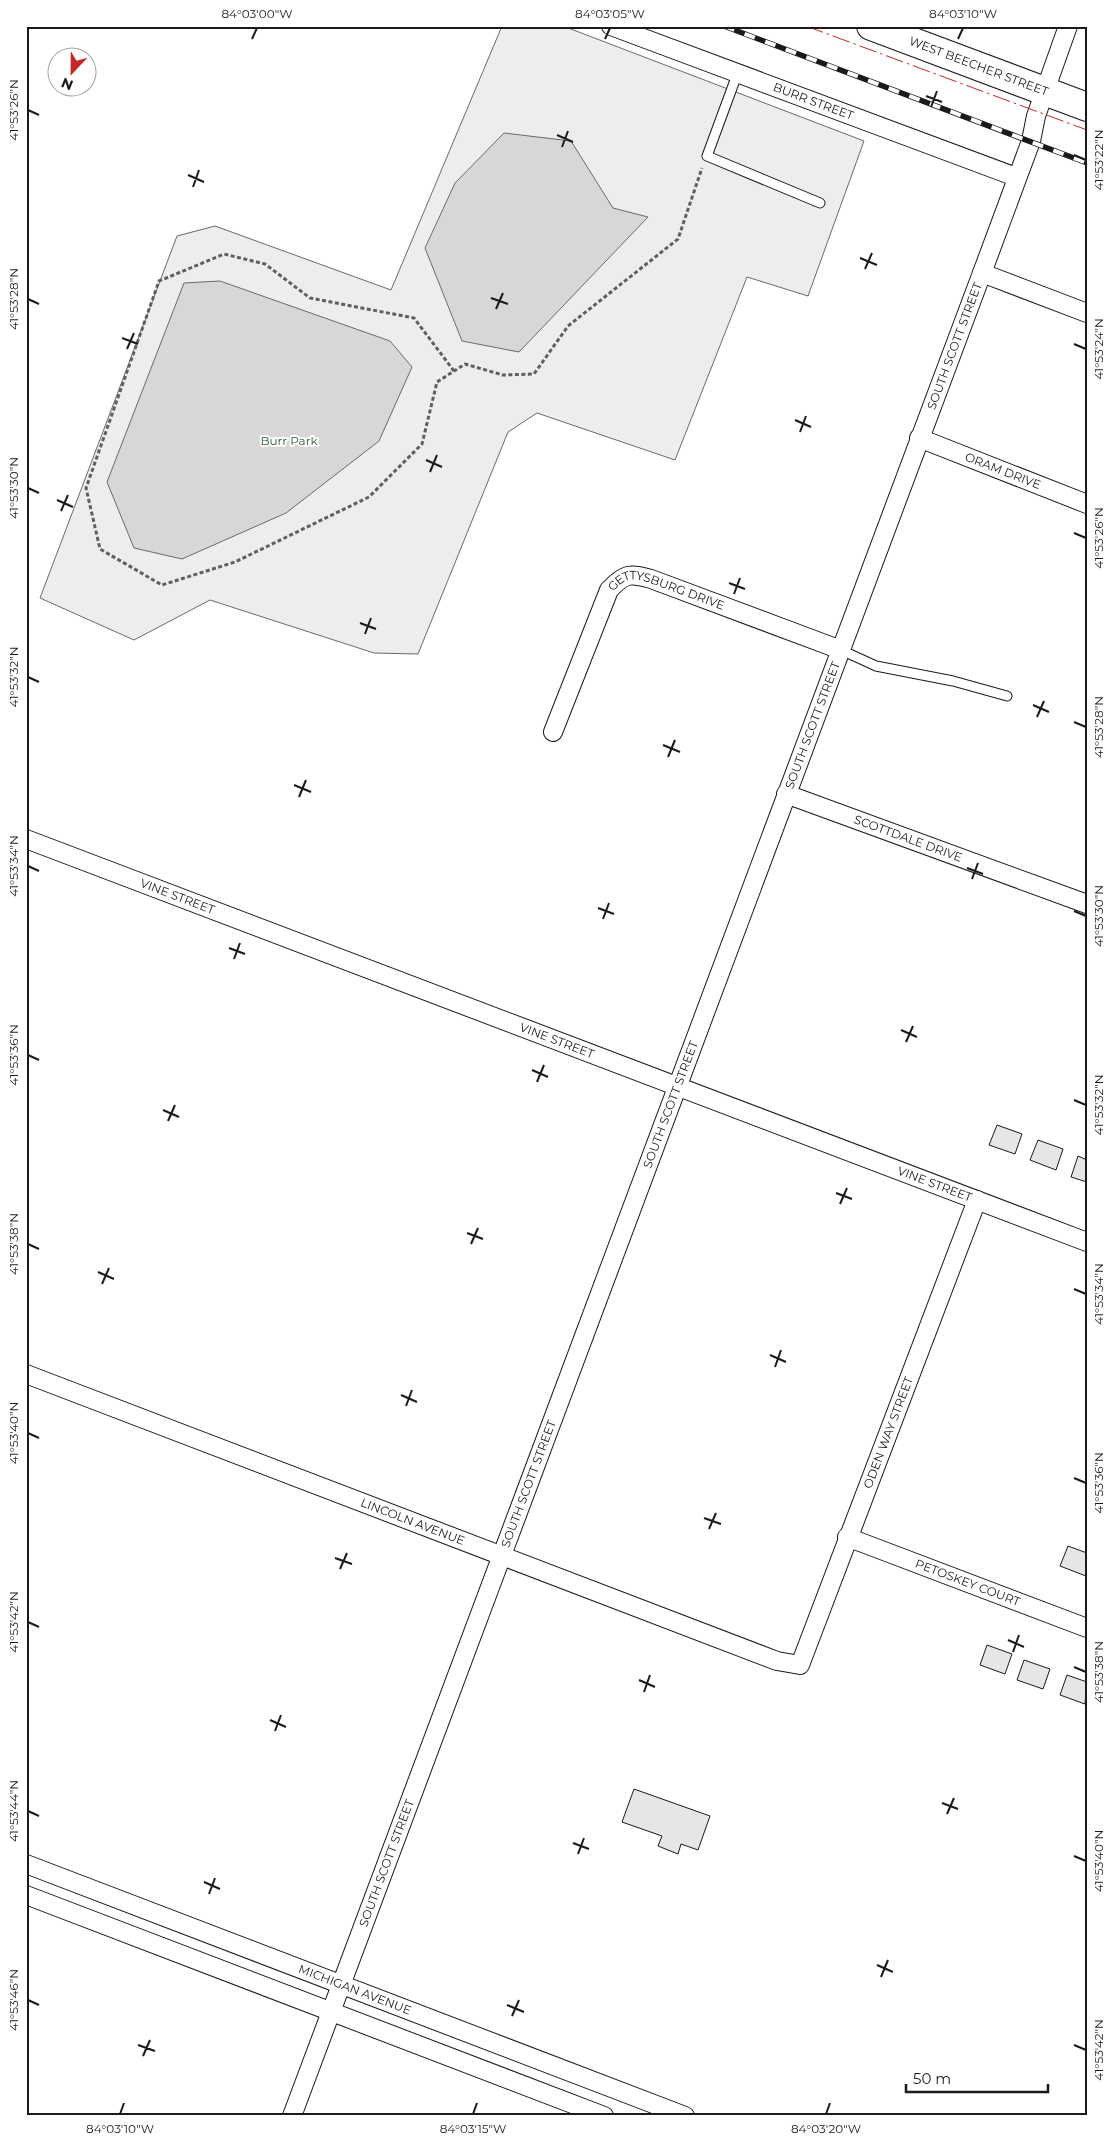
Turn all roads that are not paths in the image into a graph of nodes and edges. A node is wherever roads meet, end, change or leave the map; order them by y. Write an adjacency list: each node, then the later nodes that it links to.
1 (611, 26): 4 (street, BURR STREET)
2 (1068, 26): 5 (street, SOUTH SCOTT STREET)
3 (873, 27): 5 (main road, WEST BEECHER STREET)
4 (738, 72): 7 (street, BURR STREET); 8 (lane)
5 (1046, 92): 6 (main road, WEST BEECHER STREET); 7 (street, SOUTH SCOTT STREET)
6 (1087, 107)
7 (1016, 177): 9 (street, SOUTH SCOTT STREET)
8 (820, 203)
9 (982, 273): 10 (street); 11 (street, SOUTH SCOTT STREET)
10 (1087, 313)
11 (919, 438): 12 (street, ORAM DRIVE); 13 (street, SOUTH SCOTT STREET)
12 (1087, 504)
13 (841, 650): 14 (lane); 15 (street, GETTYSBURG DRIVE); 16 (street, SOUTH SCOTT STREET)
14 (1006, 696)
15 (553, 732)
16 (786, 794): 18 (street, SCOTTDALE DRIVE); 19 (street, SOUTH SCOTT STREET)
17 (26, 839): 19 (street, VINE STREET)
18 (1087, 904)
19 (678, 1086): 20 (street, VINE STREET); 24 (street, SOUTH SCOTT STREET)
20 (977, 1200): 21 (street, VINE STREET); 23 (street, ODEN WAY STREET)
21 (1087, 1242)
22 (26, 1374): 24 (street, LINCOLN AVENUE)
23 (847, 1537): 25 (street, PETOSKEY COURT); 26 (street, ODEN WAY STREET)
24 (503, 1556): 26 (street, LINCOLN AVENUE); 29 (street, SOUTH SCOTT STREET)
25 (1087, 1628)
26 (800, 1665)
27 (26, 1864): 29 (street, MICHIGAN AVENUE)
28 (26, 1895): 30 (street)
29 (342, 1983): 30 (street, SOUTH SCOTT STREET); 33 (street, MICHIGAN AVENUE)
30 (331, 2012): 31 (street, SOUTH SCOTT STREET); 32 (street)
31 (292, 2116)
32 (604, 2116)
33 (685, 2116)

